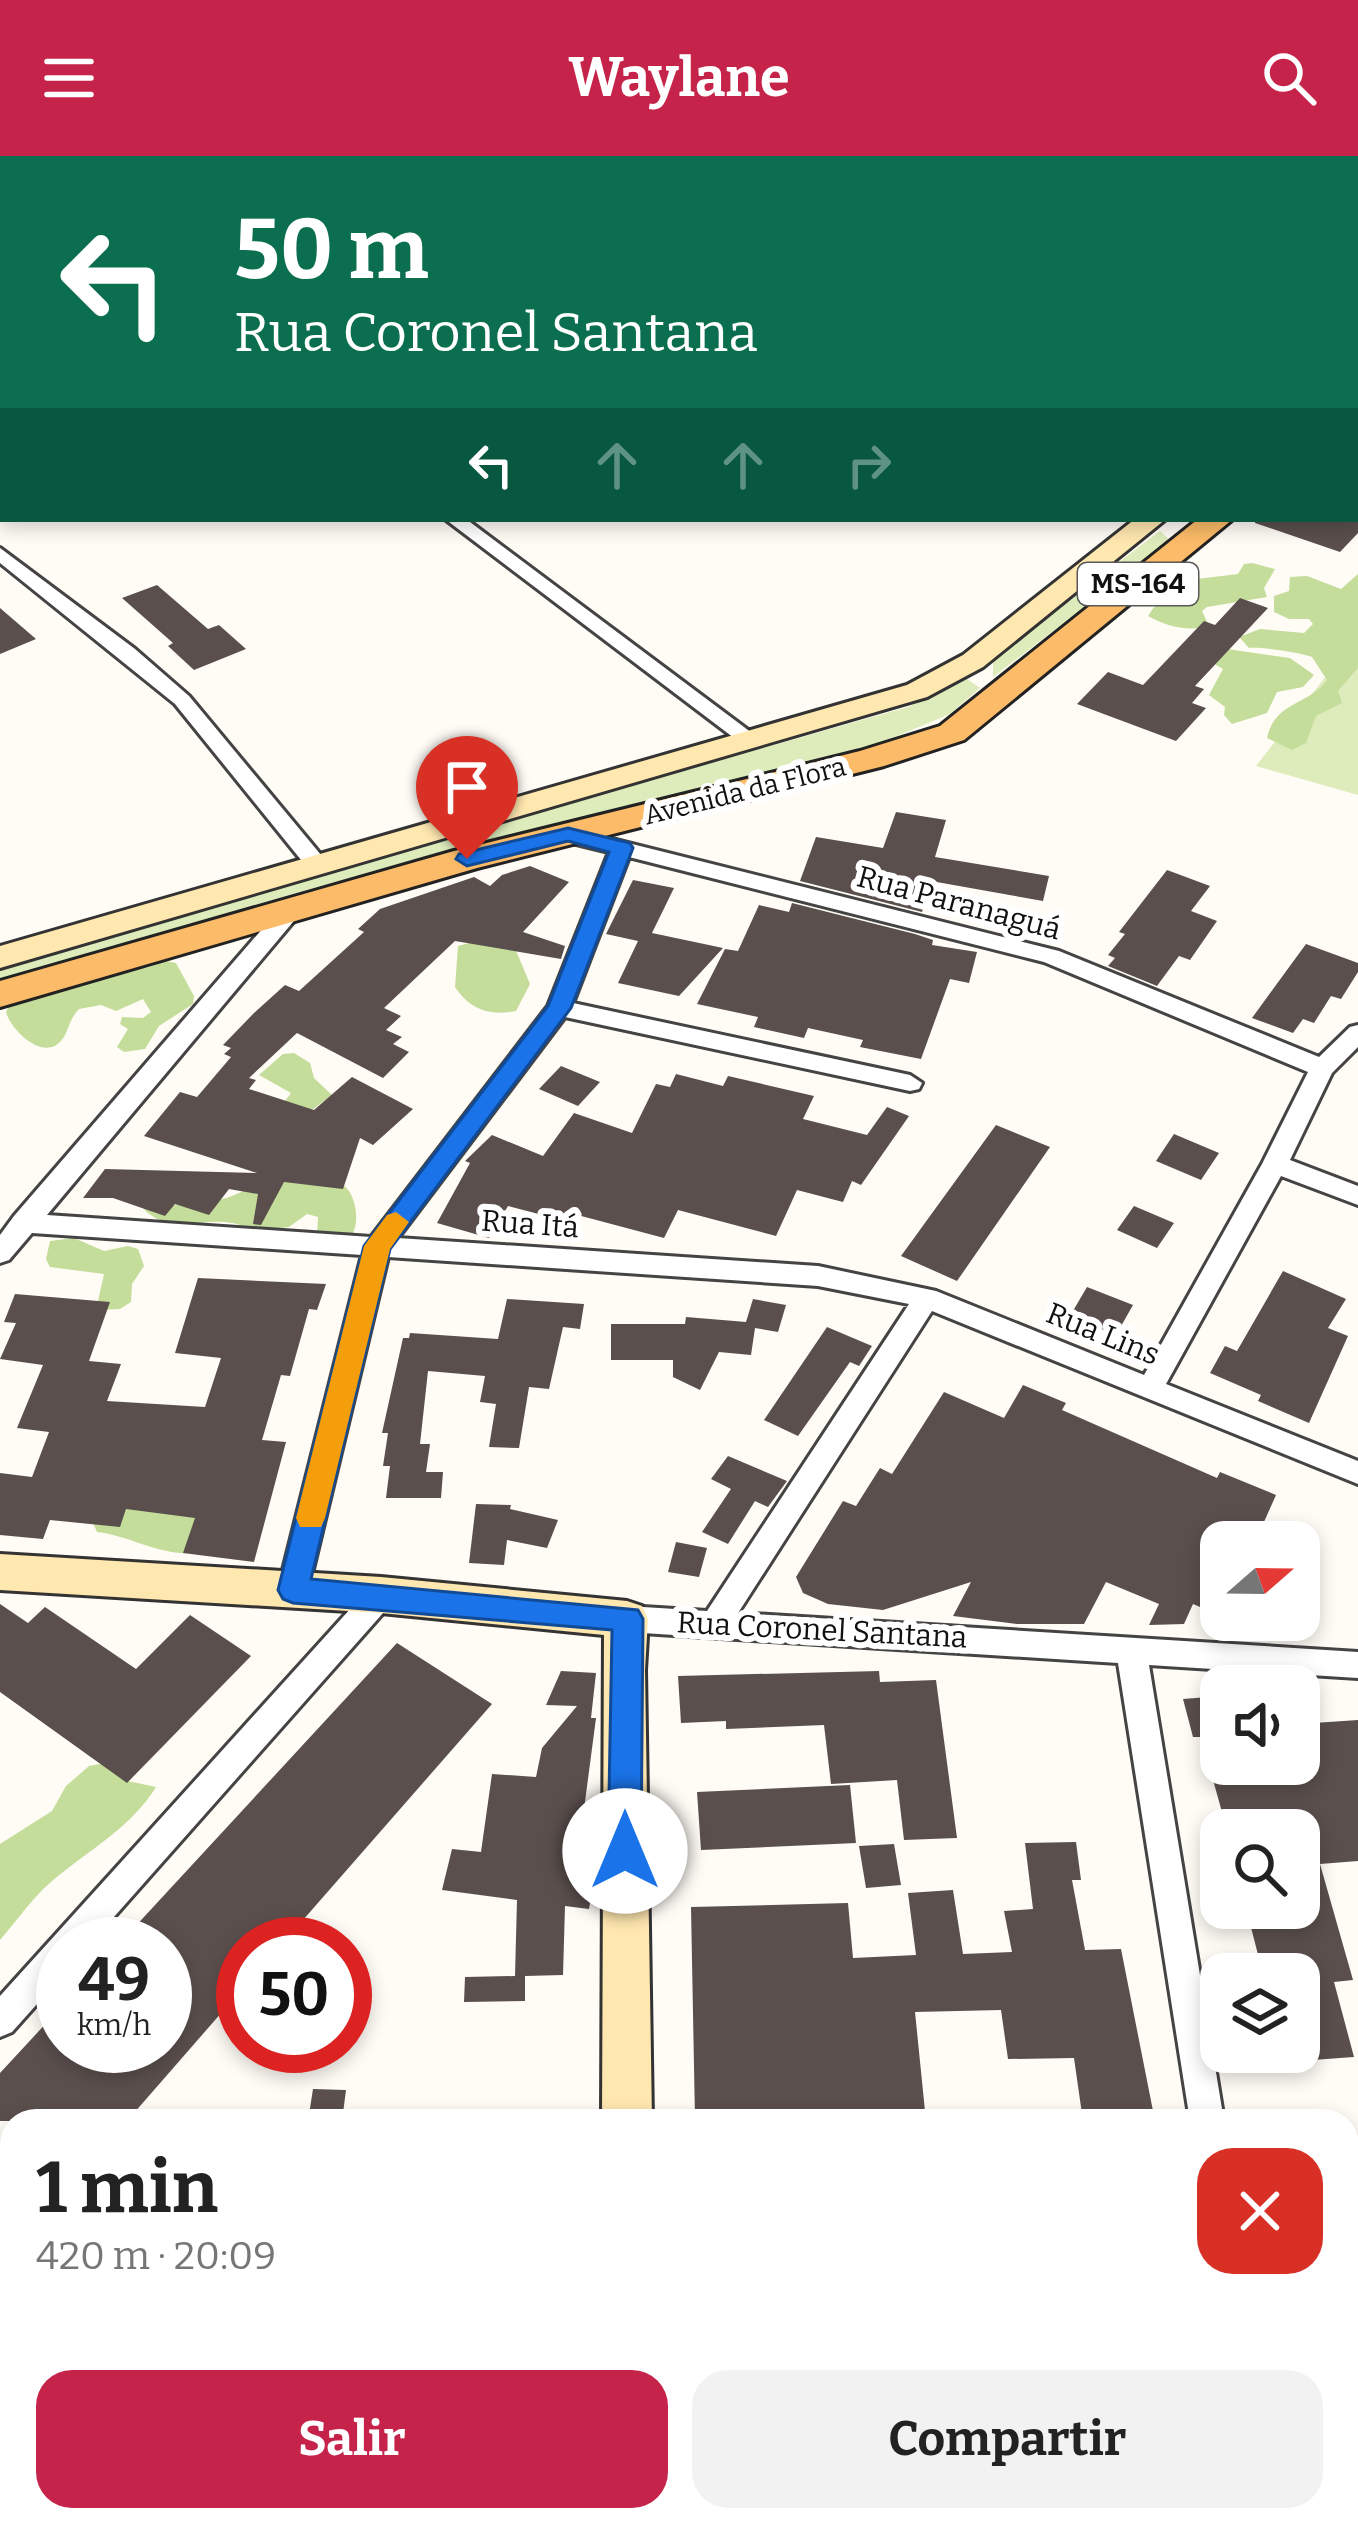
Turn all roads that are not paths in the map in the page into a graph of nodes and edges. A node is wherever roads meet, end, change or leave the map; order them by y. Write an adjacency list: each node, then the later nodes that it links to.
1 (458, 522): 5 (street)
2 (1148, 522): 5 (street)
3 (1213, 522): 6 (main road, Avenida da Flora / MS-164)
4 (0, 554): 8 (street)
5 (749, 740): 8 (street)
6 (568, 835): 7 (street, Rua Paranaguá); 9 (main road, Avenida da Flora / MS-164)
7 (622, 848): 12 (street); 14 (street, Rua Paranaguá)
8 (318, 866): 10 (street)
9 (290, 911): 11 (main road, Avenida da Flora / MS-164); 18 (street)
10 (0, 957)
11 (0, 994)
12 (560, 1008): 15 (street); 19 (street)
13 (1358, 1033): 14 (street)
14 (1322, 1068): 16 (street)
15 (910, 1083)
16 (1275, 1164): 17 (street); 23 (street)
17 (1358, 1196)
18 (23, 1223): 19 (street, Rua Itá); 20 (street)
19 (377, 1246): 21 (street, Rua Itá); 26 (street)
20 (0, 1252)
21 (818, 1276): 22 (street, Rua Lins)
22 (927, 1298): 23 (street, Rua Lins); 29 (street)
23 (1150, 1388): 24 (street, Rua Lins)
24 (1358, 1473)
25 (0, 1572): 26 (street, Rua Coronel Santana)
26 (293, 1590): 27 (street, Rua Coronel Santana)
27 (381, 1595): 28 (street, Rua Coronel Santana); 32 (street)
28 (628, 1619): 29 (street, Rua Coronel Santana); 35 (street)
29 (716, 1623): 30 (street, Rua Coronel Santana)
30 (1131, 1648): 31 (street, Rua Coronel Santana); 36 (street)
31 (1358, 1665)
32 (93, 1917)
33 (36, 1981): 34 (street)
34 (0, 2021)
35 (627, 2109)
36 (1205, 2109)

